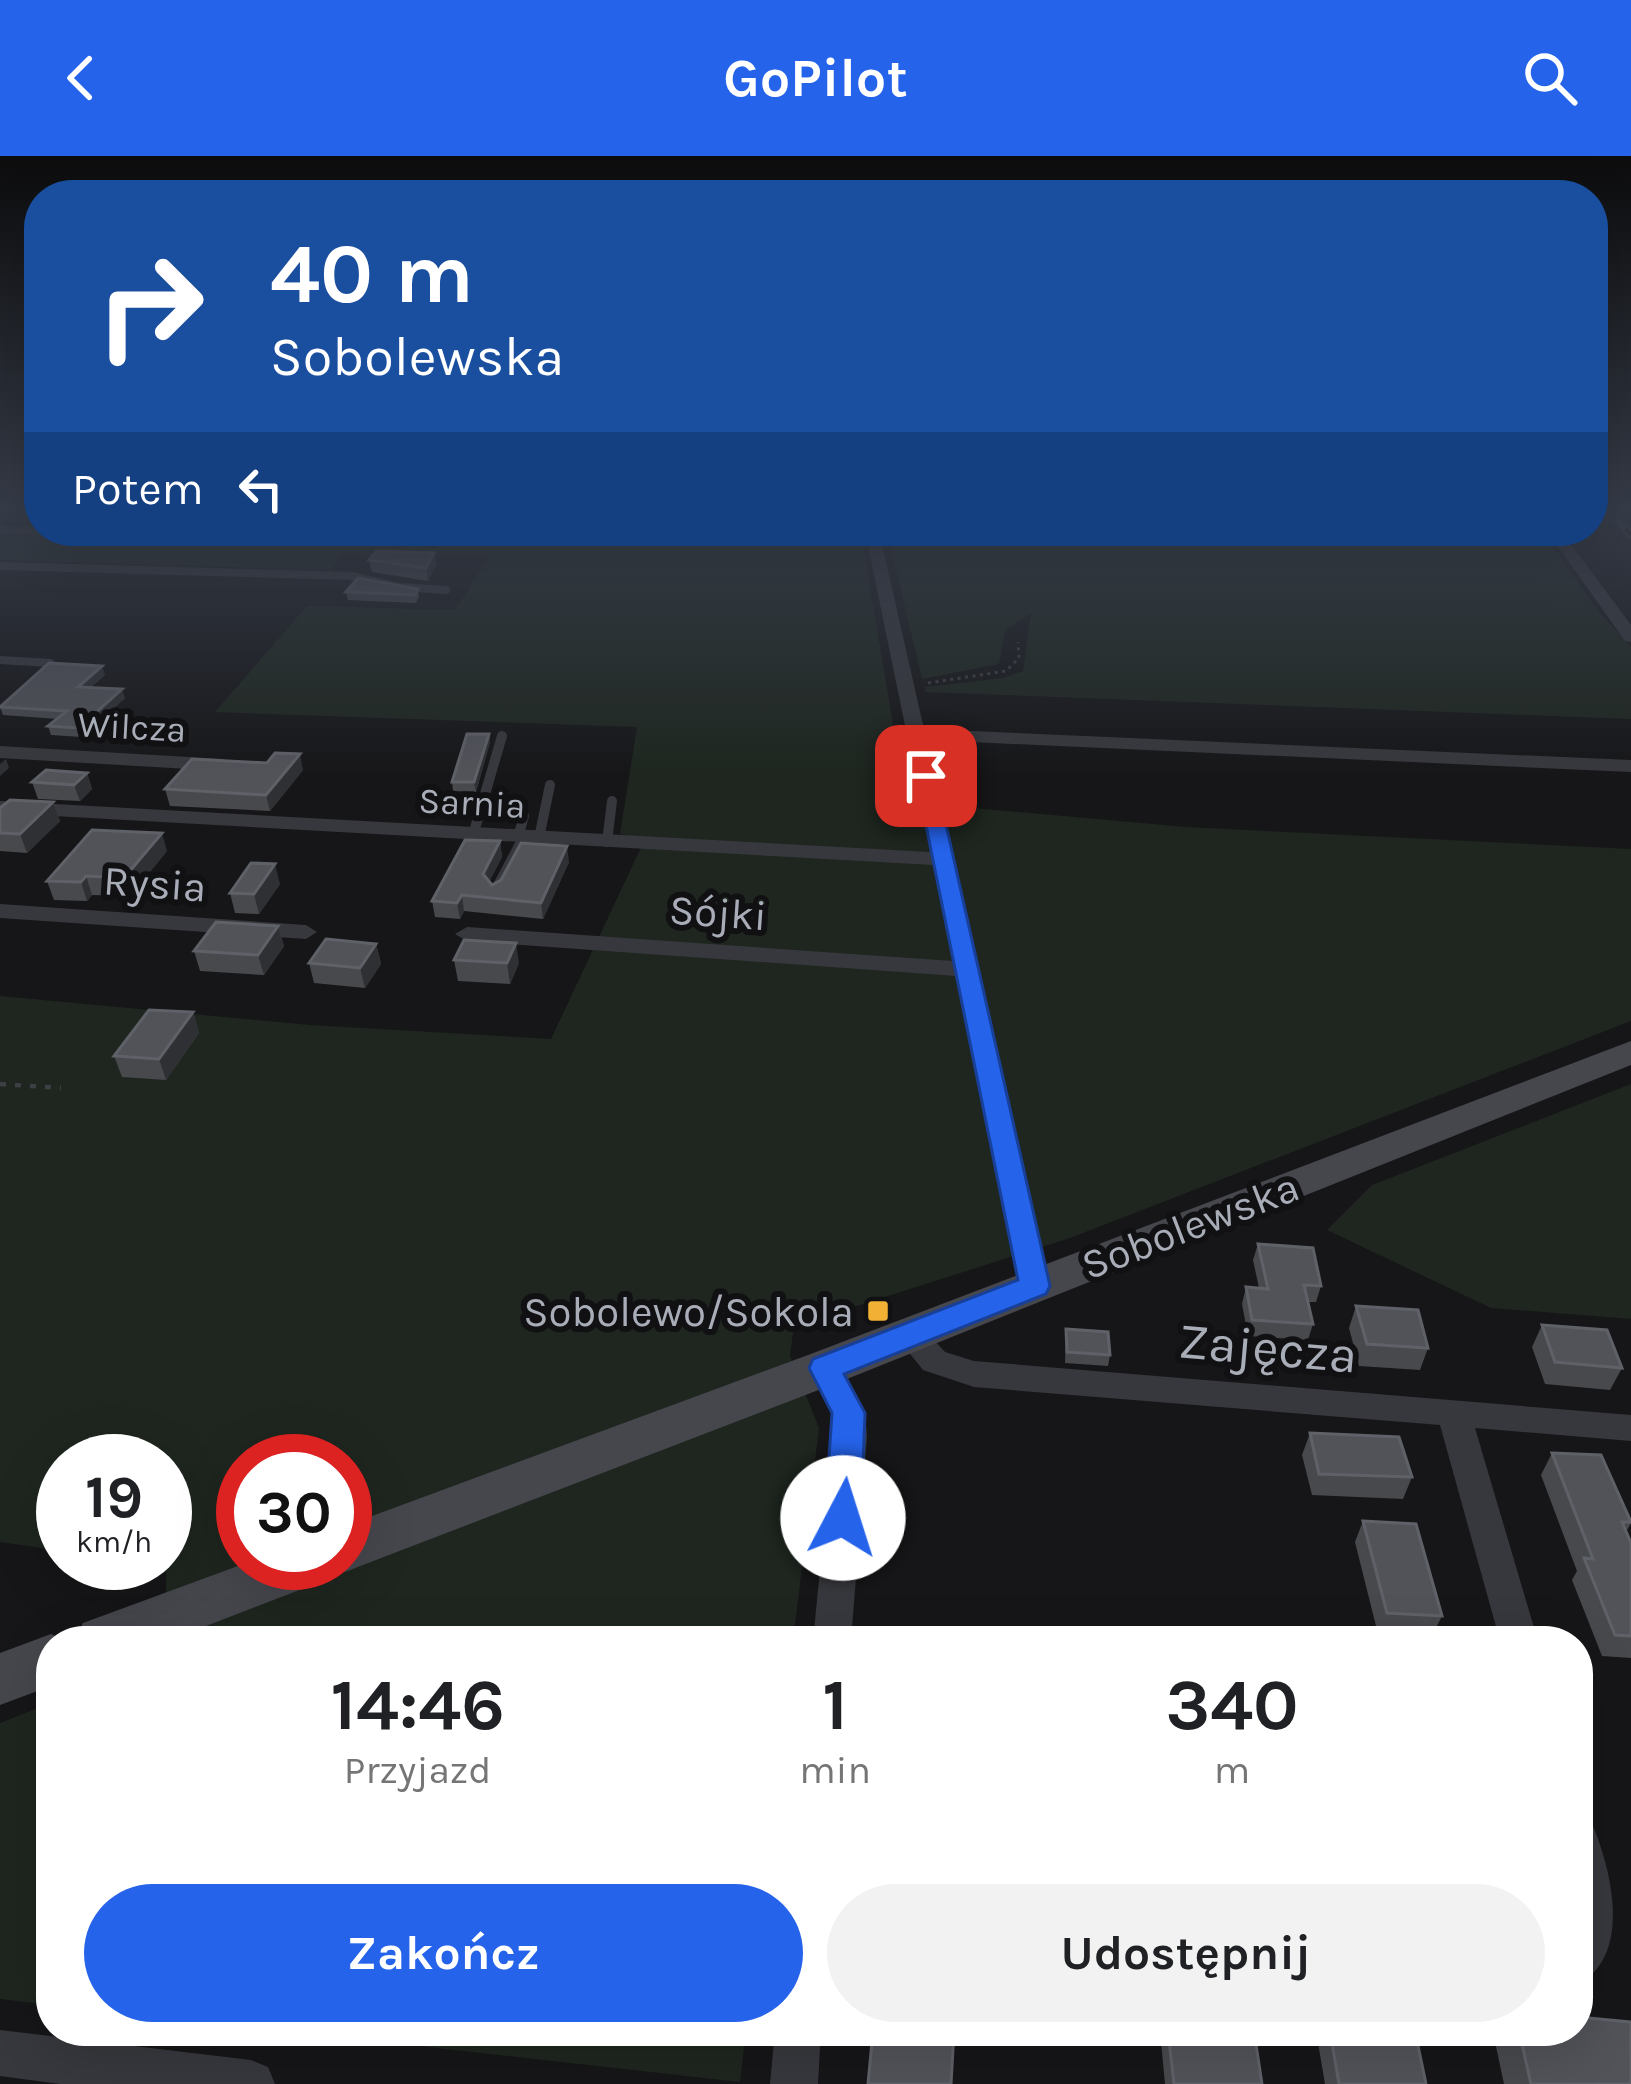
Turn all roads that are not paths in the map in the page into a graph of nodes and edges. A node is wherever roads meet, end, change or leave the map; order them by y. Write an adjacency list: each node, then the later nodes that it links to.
1 (886, 597): 6 (street)
2 (1602, 597): 3 (street)
3 (1631, 637)
4 (0, 660): 5 (lane)
5 (50, 663)
6 (918, 734): 10 (street); 17 (street)
7 (502, 736): 15 (lane)
8 (0, 752): 9 (street, Wilcza)
9 (236, 766)
10 (1631, 766)
11 (550, 785): 14 (lane)
12 (612, 801): 16 (lane)
13 (0, 807): 15 (street, Sarnia)
14 (526, 832): 15 (street, Sarnia); 16 (street, Sarnia); 18 (lane)
15 (473, 835)
16 (607, 842): 17 (street, Sarnia)
17 (941, 859): 22 (street)
18 (495, 890)
19 (0, 911): 20 (street, Rysia)
20 (305, 932)
21 (467, 934): 22 (street, Sójki)
22 (963, 969): 24 (street)
23 (1631, 1052): 24 (street, Sobolewska)
24 (1035, 1286): 25 (street, Sobolewska)
25 (911, 1335): 26 (street, Sobolewska); 27 (street, Zajęcza)
26 (825, 1368): 29 (street, Sobolewska); 32 (street)
27 (1453, 1412): 28 (street, Zajęcza); 33 (street)
28 (1631, 1428)
29 (372, 1540)
30 (237, 1590): 31 (street)
31 (142, 1626)
32 (833, 1626)
33 (1516, 1626)
34 (36, 1666): 35 (street)
35 (0, 1679)
36 (1593, 1892): 37 (street)
37 (1593, 1942)
38 (797, 2046): 41 (street)
39 (0, 2053): 40 (street)
40 (251, 2084)
41 (794, 2084)

